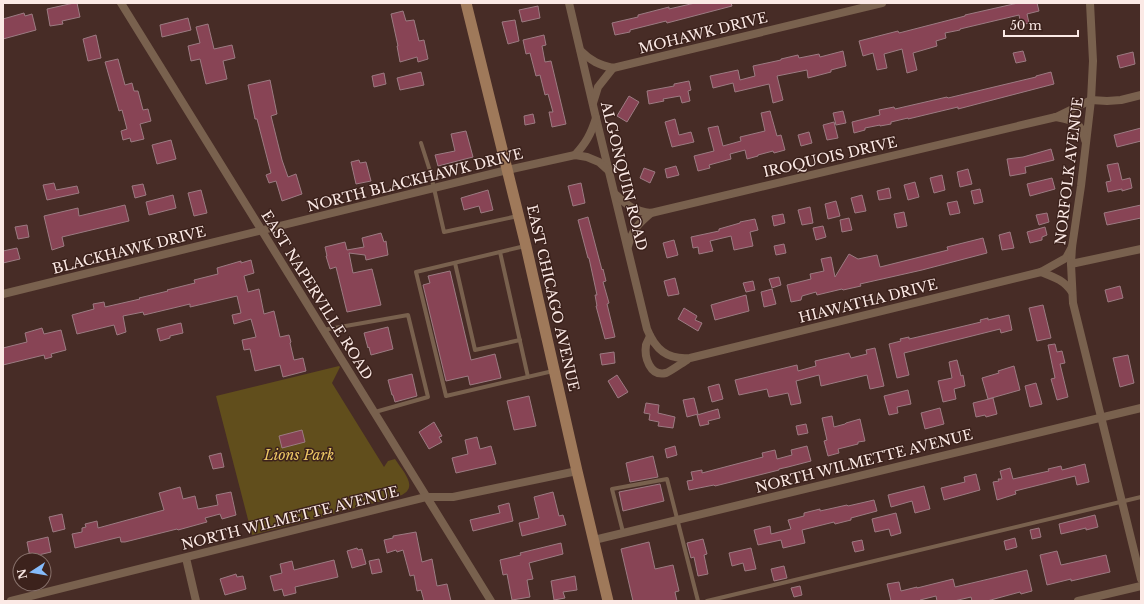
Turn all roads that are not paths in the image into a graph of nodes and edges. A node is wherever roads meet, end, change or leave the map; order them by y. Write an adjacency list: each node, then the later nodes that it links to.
1 (121, 3): 22 (street, EAST NAPERVILLE ROAD)
2 (466, 3): 16 (main road, EAST CHICAGO AVENUE)
3 (569, 3): 6 (street, ALGONQUIN ROAD)
4 (882, 3): 7 (street, MOHAWK DRIVE)
5 (1090, 3): 9 (street, NORFOLK AVENUE)
6 (581, 51): 7 (street); 10 (street, ALGONQUIN ROAD)
7 (613, 68): 10 (street)
8 (1141, 95): 9 (street, IROQUOIS DRIVE)
9 (1091, 100): 11 (street, IROQUOIS DRIVE); 14 (street, NORFOLK AVENUE)
10 (593, 104): 12 (street, ALGONQUIN ROAD)
11 (1056, 117): 14 (street, IROQUOIS DRIVE); 20 (street, IROQUOIS DRIVE)
12 (596, 118): 15 (street); 17 (street, ALGONQUIN ROAD)
13 (421, 143): 18 (lane)
14 (1086, 146): 25 (street, NORFOLK AVENUE)
15 (575, 155): 16 (street, NORTH BLACKHAWK DRIVE); 17 (street, NORTH BLACKHAWK DRIVE)
16 (506, 170): 18 (street, NORTH BLACKHAWK DRIVE); 21 (main road, EAST CHICAGO AVENUE)
17 (609, 171): 19 (street, ALGONQUIN ROAD)
18 (434, 188): 21 (lane); 22 (street, NORTH BLACKHAWK DRIVE)
19 (615, 193): 20 (street, IROQUOIS DRIVE); 24 (street, ALGONQUIN ROAD)
20 (651, 213): 24 (street)
21 (518, 216): 23 (main road, EAST CHICAGO AVENUE)
22 (262, 231): 32 (street, BLACKHAWK DRIVE); 33 (street, EAST NAPERVILLE ROAD)
23 (526, 246): 27 (lane); 38 (main road, EAST CHICAGO AVENUE)
24 (628, 247): 34 (street, ALGONQUIN ROAD)
25 (1072, 247): 29 (street, NORFOLK AVENUE); 30 (street, HIAWATHA DRIVE)
26 (1141, 249): 29 (street)
27 (500, 252): 28 (lane); 35 (lane)
28 (455, 262): 35 (lane); 39 (lane)
29 (1071, 264): 31 (street, NORFOLK AVENUE)
30 (1041, 272): 31 (street); 37 (street, HIAWATHA DRIVE)
31 (1072, 292): 42 (street, NORFOLK AVENUE)
32 (3, 294)
33 (324, 330): 41 (street, EAST NAPERVILLE ROAD); 41 (lane)
34 (650, 336): 36 (street, ALGONQUIN ROAD); 37 (street)
35 (520, 340): 39 (lane)
36 (662, 351): 37 (street, HIAWATHA DRIVE)
37 (690, 358)
38 (554, 370): 39 (lane); 43 (main road, EAST CHICAGO AVENUE)
39 (528, 377)
40 (1141, 408): 42 (street, NORTH WILMETTE AVENUE)
41 (375, 412): 44 (street, EAST NAPERVILLE ROAD)
42 (1101, 417): 46 (street, NORFOLK AVENUE); 47 (street, NORTH WILMETTE AVENUE)
43 (577, 471): 44 (street, NORTH WILMETTE AVENUE); 49 (main road, EAST CHICAGO AVENUE)
44 (426, 497): 50 (street, NORTH WILMETTE AVENUE); 55 (street, EAST NAPERVILLE ROAD)
45 (1141, 497): 46 (lane)
46 (1122, 501): 51 (street, NORFOLK AVENUE); 58 (lane)
47 (678, 519): 48 (street, NORTH WILMETTE AVENUE); 48 (lane); 57 (lane)
48 (623, 532): 49 (street, NORTH WILMETTE AVENUE)
49 (594, 540): 56 (main road, EAST CHICAGO AVENUE)
50 (186, 558): 53 (street, NORTH WILMETTE AVENUE); 54 (street)
51 (1141, 579)
52 (1141, 586): 59 (street)
53 (11, 601)
54 (196, 601)
55 (491, 601)
56 (608, 601)
57 (698, 601)
58 (707, 601)
59 (1078, 601)

